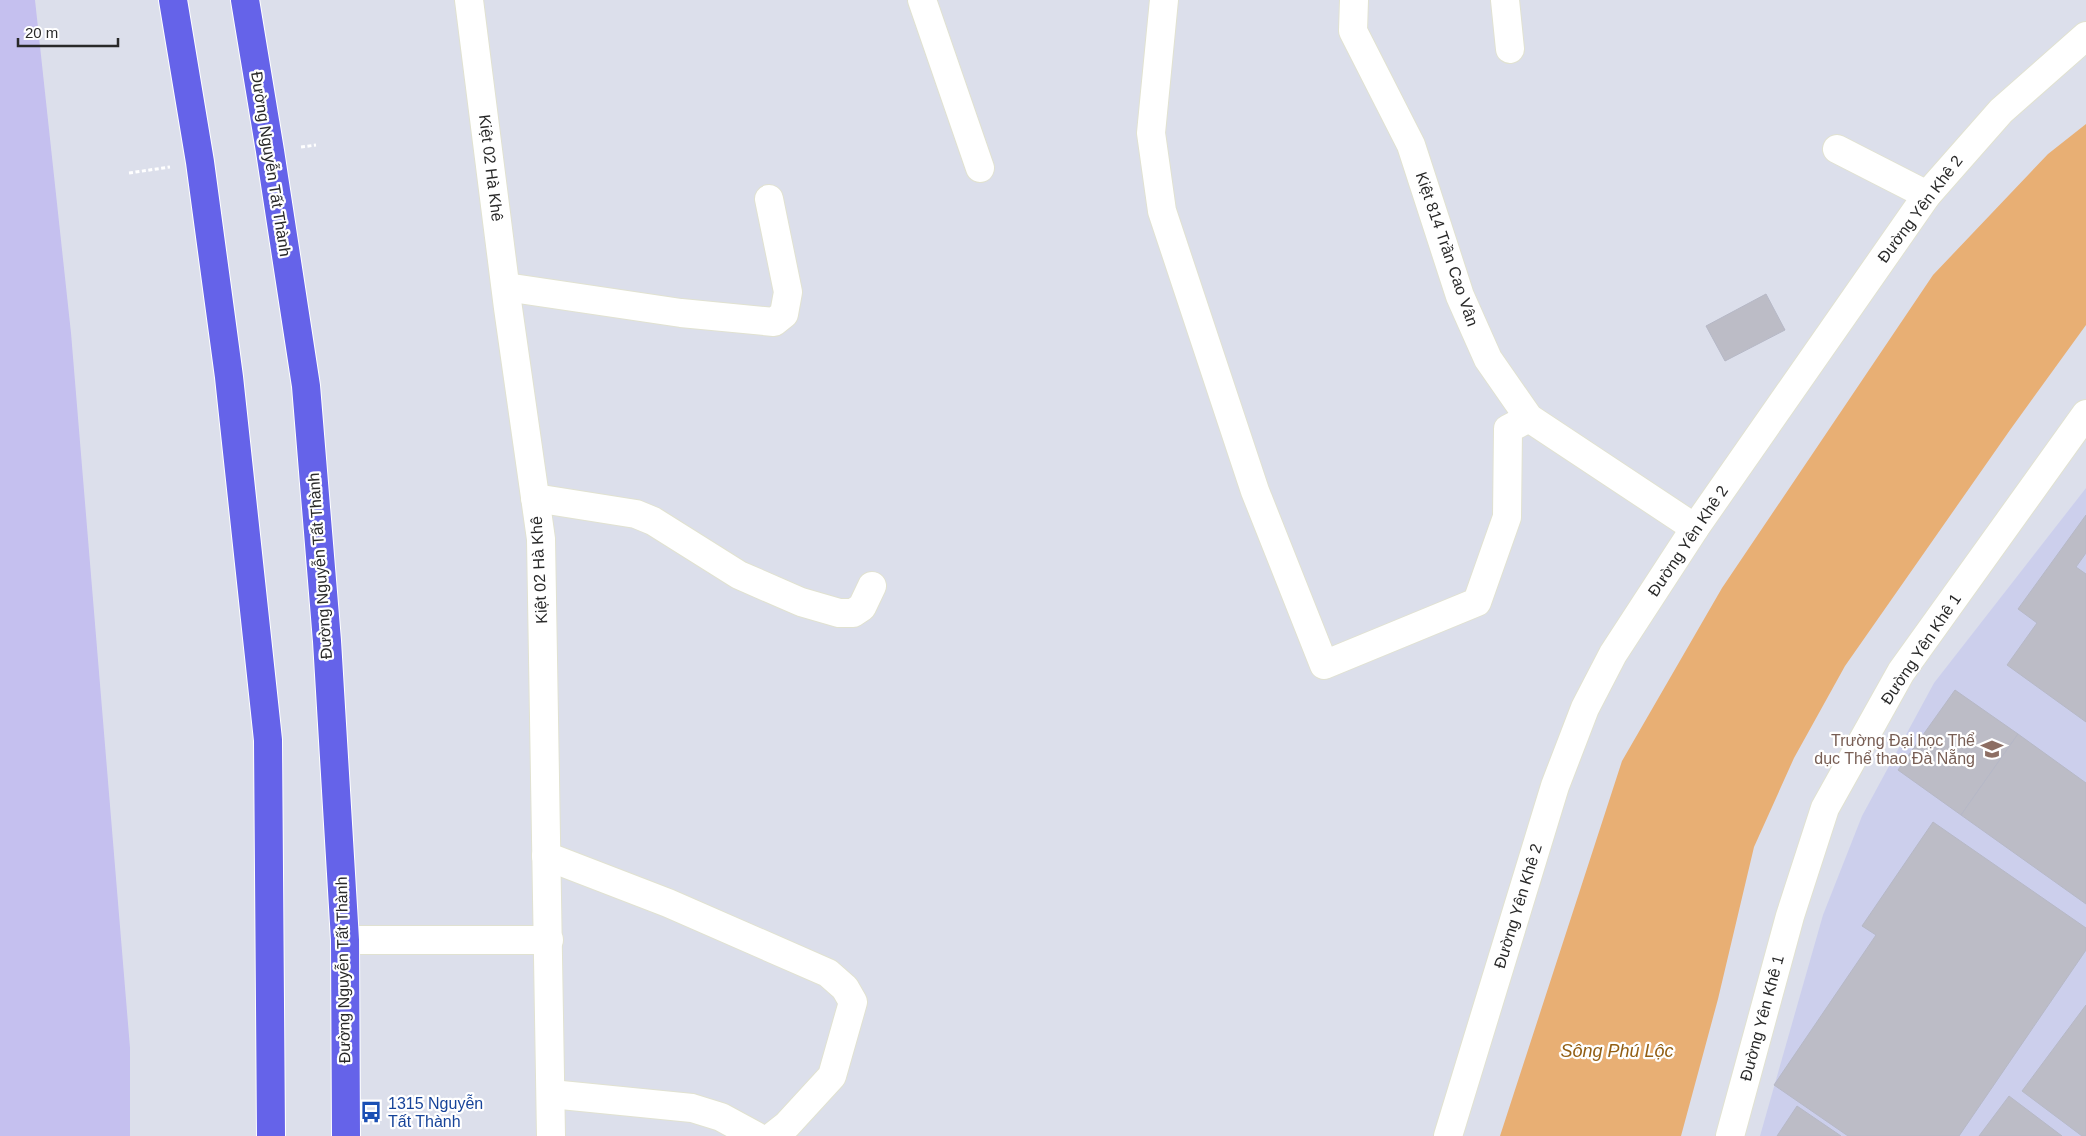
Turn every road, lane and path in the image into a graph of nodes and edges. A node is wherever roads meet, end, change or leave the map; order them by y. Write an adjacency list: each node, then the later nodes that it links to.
1 (173, 0): 11 (main road)
2 (244, 0): 23 (main road, Đường Nguyễn Tất Thành)
3 (469, 0): 16 (street, Kiệt 02 Hà Khê)
4 (922, 0): 12 (street)
5 (1164, 0): 18 (street)
6 (1354, 0): 18 (street, Kiệt 814 Trần Cao Vân)
7 (1505, 0): 9 (street)
8 (2086, 36): 14 (street, Đường Yên Khê 2)
9 (1510, 50)
10 (1837, 149): 14 (street)
11 (200, 162): 13 (path); 26 (main road)
12 (980, 168)
13 (128, 173)
14 (1928, 195): 20 (street, Đường Yên Khê 2)
15 (769, 200): 16 (street)
16 (506, 287): 19 (street, Kiệt 02 Hà Khê)
17 (2086, 414): 32 (street, Đường Yên Khê 1)
18 (1528, 418): 20 (street, Kiệt 814 Trần Cao Vân)
19 (535, 498): 21 (street); 22 (street, Kiệt 02 Hà Khê)
20 (1695, 528): 31 (street, Đường Yên Khê 2)
21 (872, 586)
22 (546, 856): 24 (street, Kiệt 02 Hà Khê); 30 (street)
23 (345, 940): 24 (street); 27 (main road, Đường Nguyễn Tất Thành)
24 (549, 940): 25 (street, Kiệt 02 Hà Khê)
25 (551, 1094): 28 (street, Kiệt 02 Hà Khê); 29 (street)
26 (272, 1136)
27 (346, 1136)
28 (551, 1136)
29 (756, 1136)
30 (773, 1136)
31 (1448, 1136)
32 (1730, 1136)

